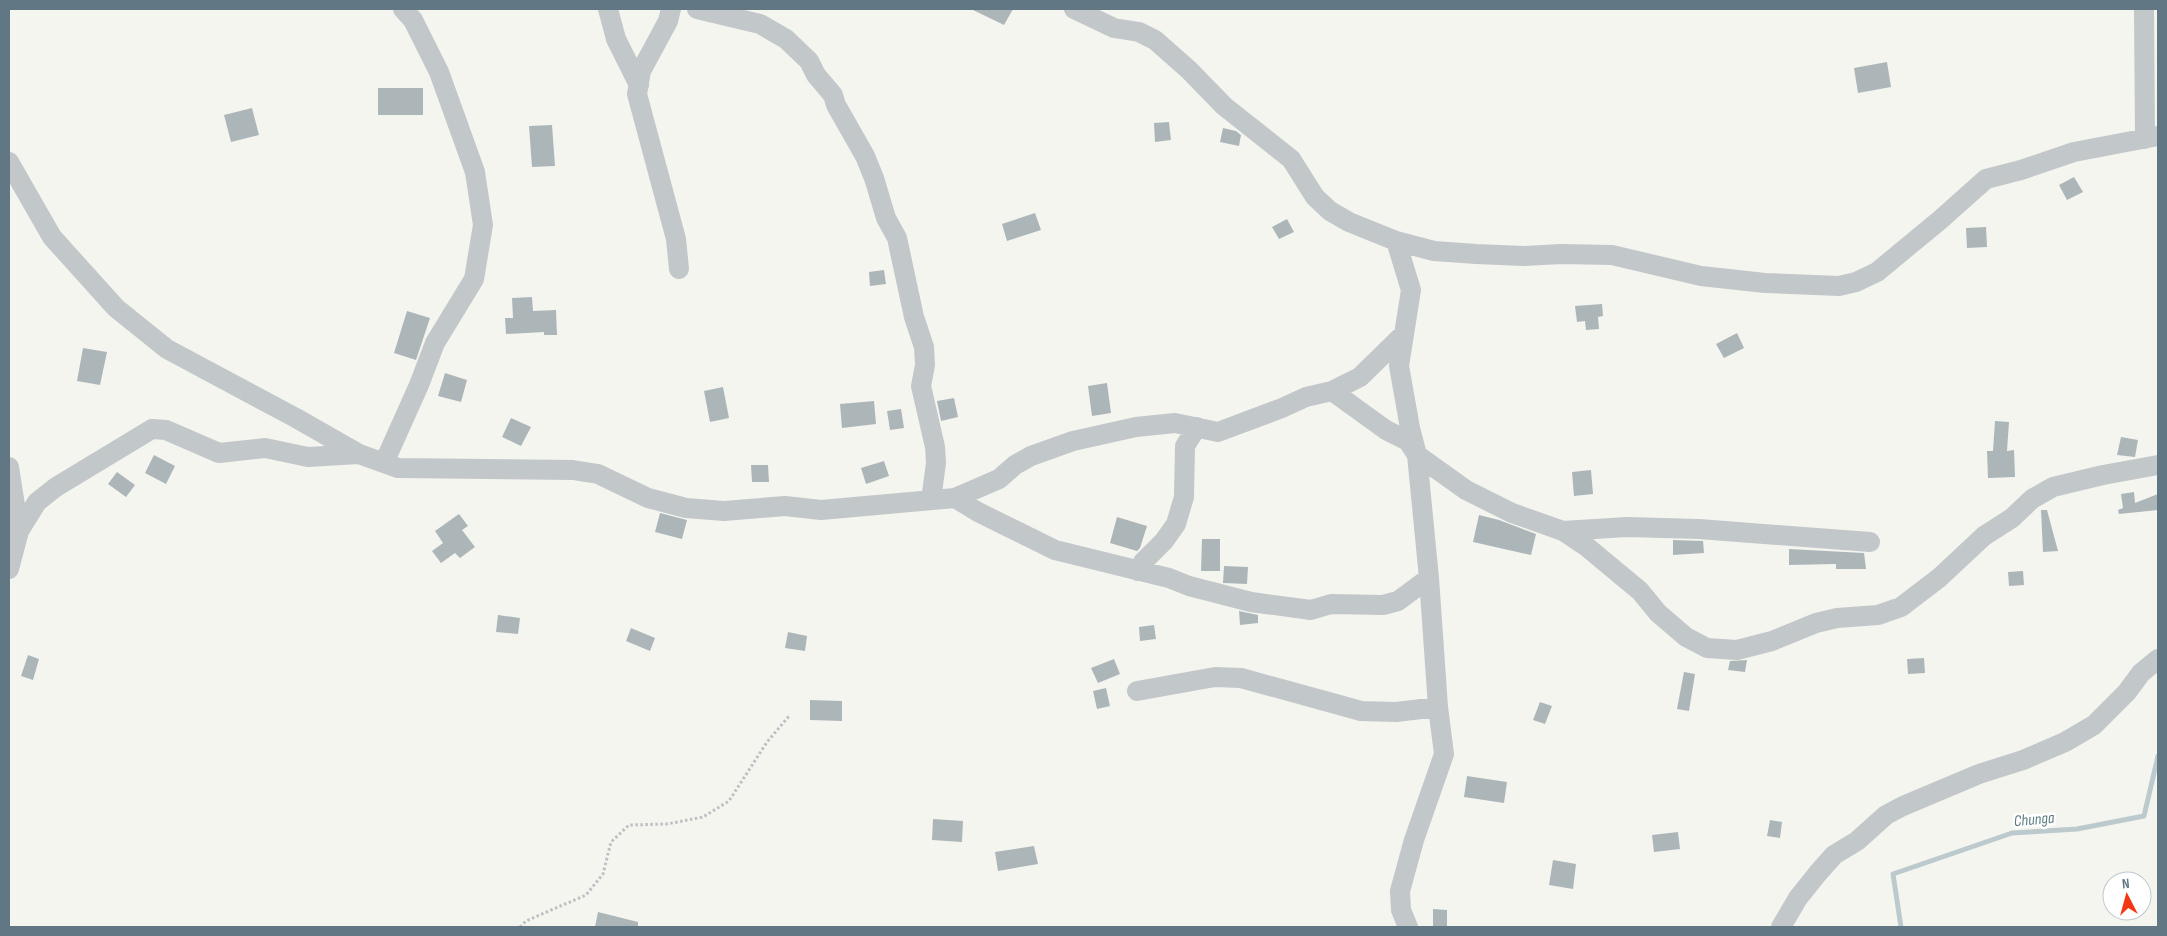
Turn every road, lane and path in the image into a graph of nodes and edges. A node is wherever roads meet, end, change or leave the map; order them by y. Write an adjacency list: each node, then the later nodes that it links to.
1 (403, 9): 17 (street)
2 (608, 9): 7 (street)
3 (671, 9): 7 (street)
4 (697, 9): 21 (street)
5 (1074, 9): 10 (street)
6 (2144, 9): 8 (street)
7 (639, 85): 11 (street)
8 (2152, 137): 10 (street)
9 (9, 162): 15 (street)
10 (1396, 241): 12 (street)
11 (679, 269)
12 (1403, 335): 13 (street); 16 (street)
13 (1332, 391): 14 (street); 16 (street)
14 (1196, 427): 20 (street); 26 (street)
15 (359, 454): 17 (street); 22 (street)
16 (1417, 455): 23 (street); 27 (street)
17 (384, 463): 21 (street)
18 (2158, 465): 23 (street)
19 (9, 467): 22 (street)
20 (955, 498): 21 (street); 26 (street)
21 (931, 500)
22 (19, 531): 25 (street)
23 (1563, 531): 24 (street)
24 (1870, 542)
25 (9, 569)
26 (1138, 571): 27 (street)
27 (1429, 578): 30 (street)
28 (2158, 659): 34 (street)
29 (1137, 691): 30 (street)
30 (1438, 707): 33 (street)
31 (790, 715): 32 (path)
32 (520, 927)
33 (1408, 927)
34 (1781, 927)

